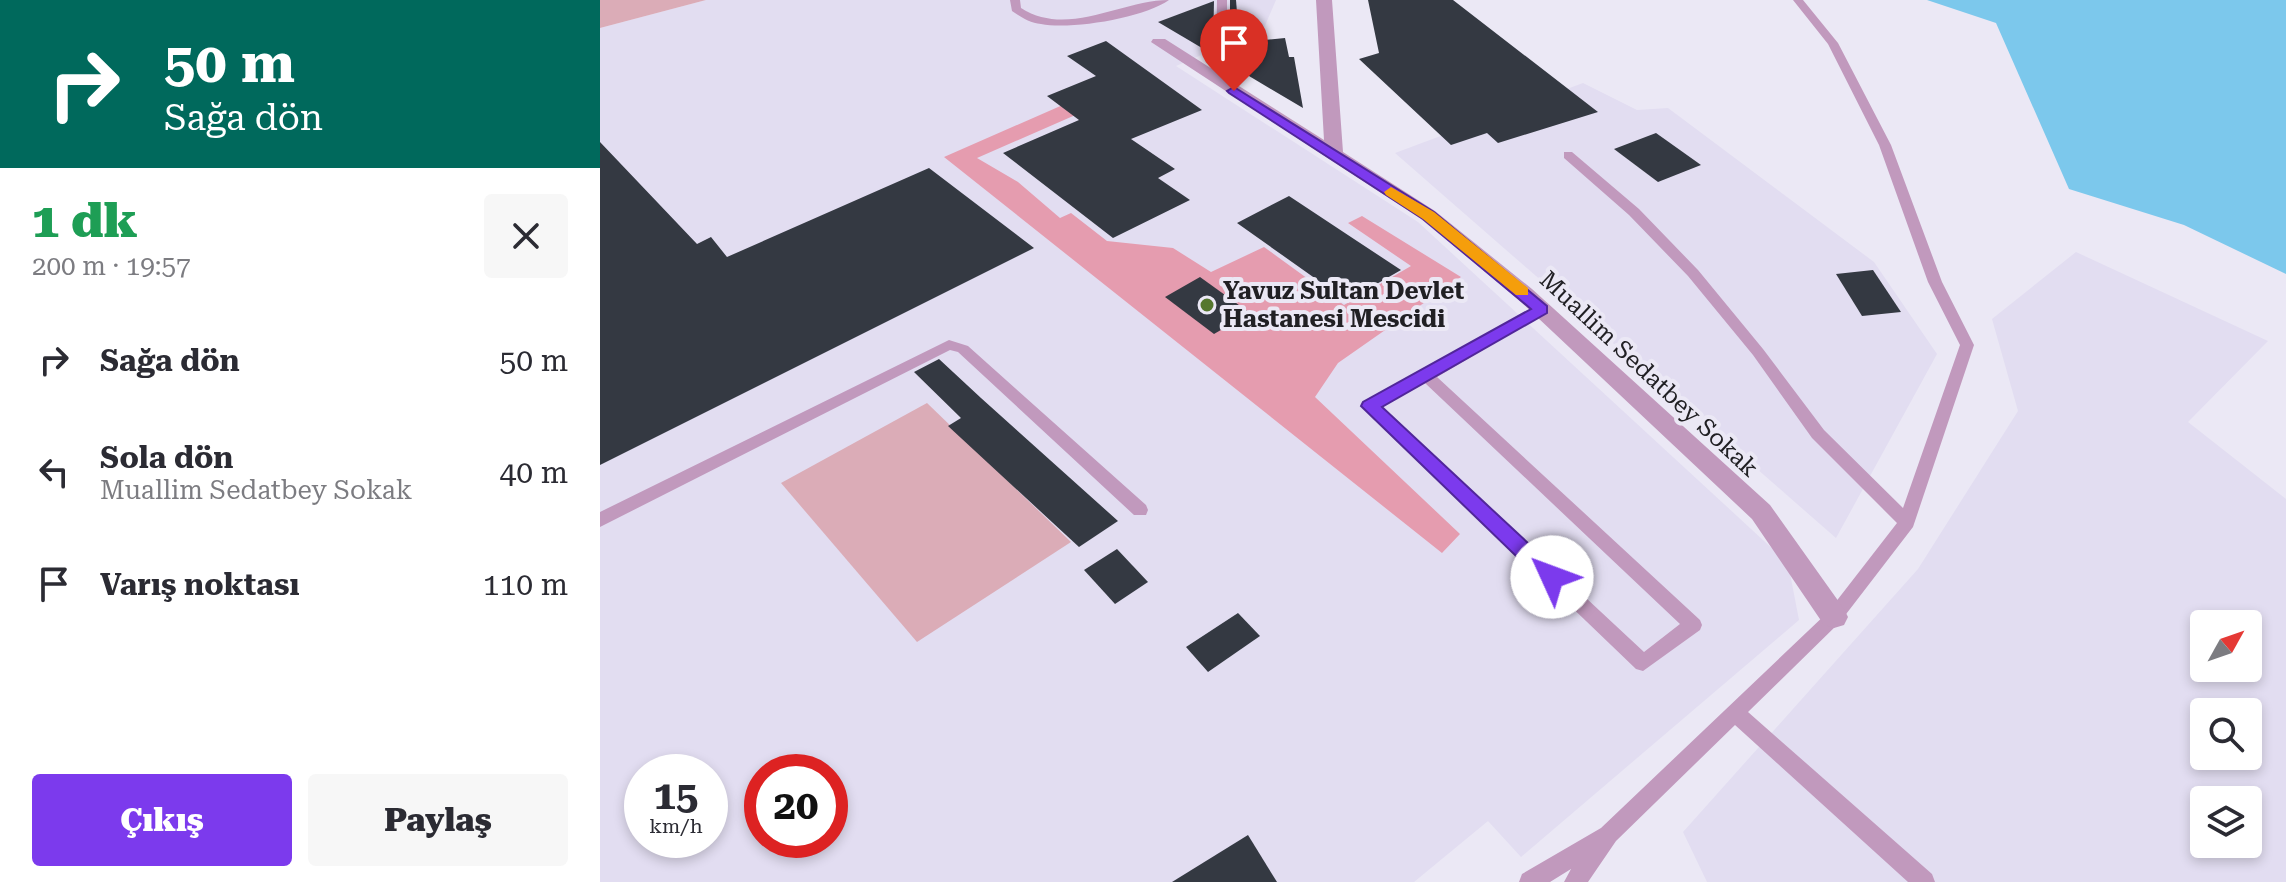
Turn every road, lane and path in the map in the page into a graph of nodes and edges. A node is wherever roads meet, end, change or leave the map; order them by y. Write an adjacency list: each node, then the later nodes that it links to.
1 (1015, 0): 2 (lane)
2 (1164, 0)
3 (1222, 0): 7 (lane)
4 (1324, 0): 8 (street)
5 (1798, 0): 14 (lane)
6 (1159, 42): 7 (street, Muallim Sedatbey Sokak)
7 (1209, 74): 8 (street, Muallim Sedatbey Sokak)
8 (1334, 155): 10 (street, Muallim Sedatbey Sokak)
9 (1568, 155): 14 (lane)
10 (1542, 309): 11 (lane); 15 (street, Muallim Sedatbey Sokak)
11 (1427, 376): 11 (lane)
12 (1140, 510): 13 (lane)
13 (600, 520)
14 (1907, 522): 15 (lane)
15 (1834, 617): 16 (lane)
16 (1734, 712): 17 (lane); 20 (lane)
17 (1609, 834): 18 (lane); 19 (lane)
18 (1530, 882)
19 (1575, 882)
20 (1924, 882)

